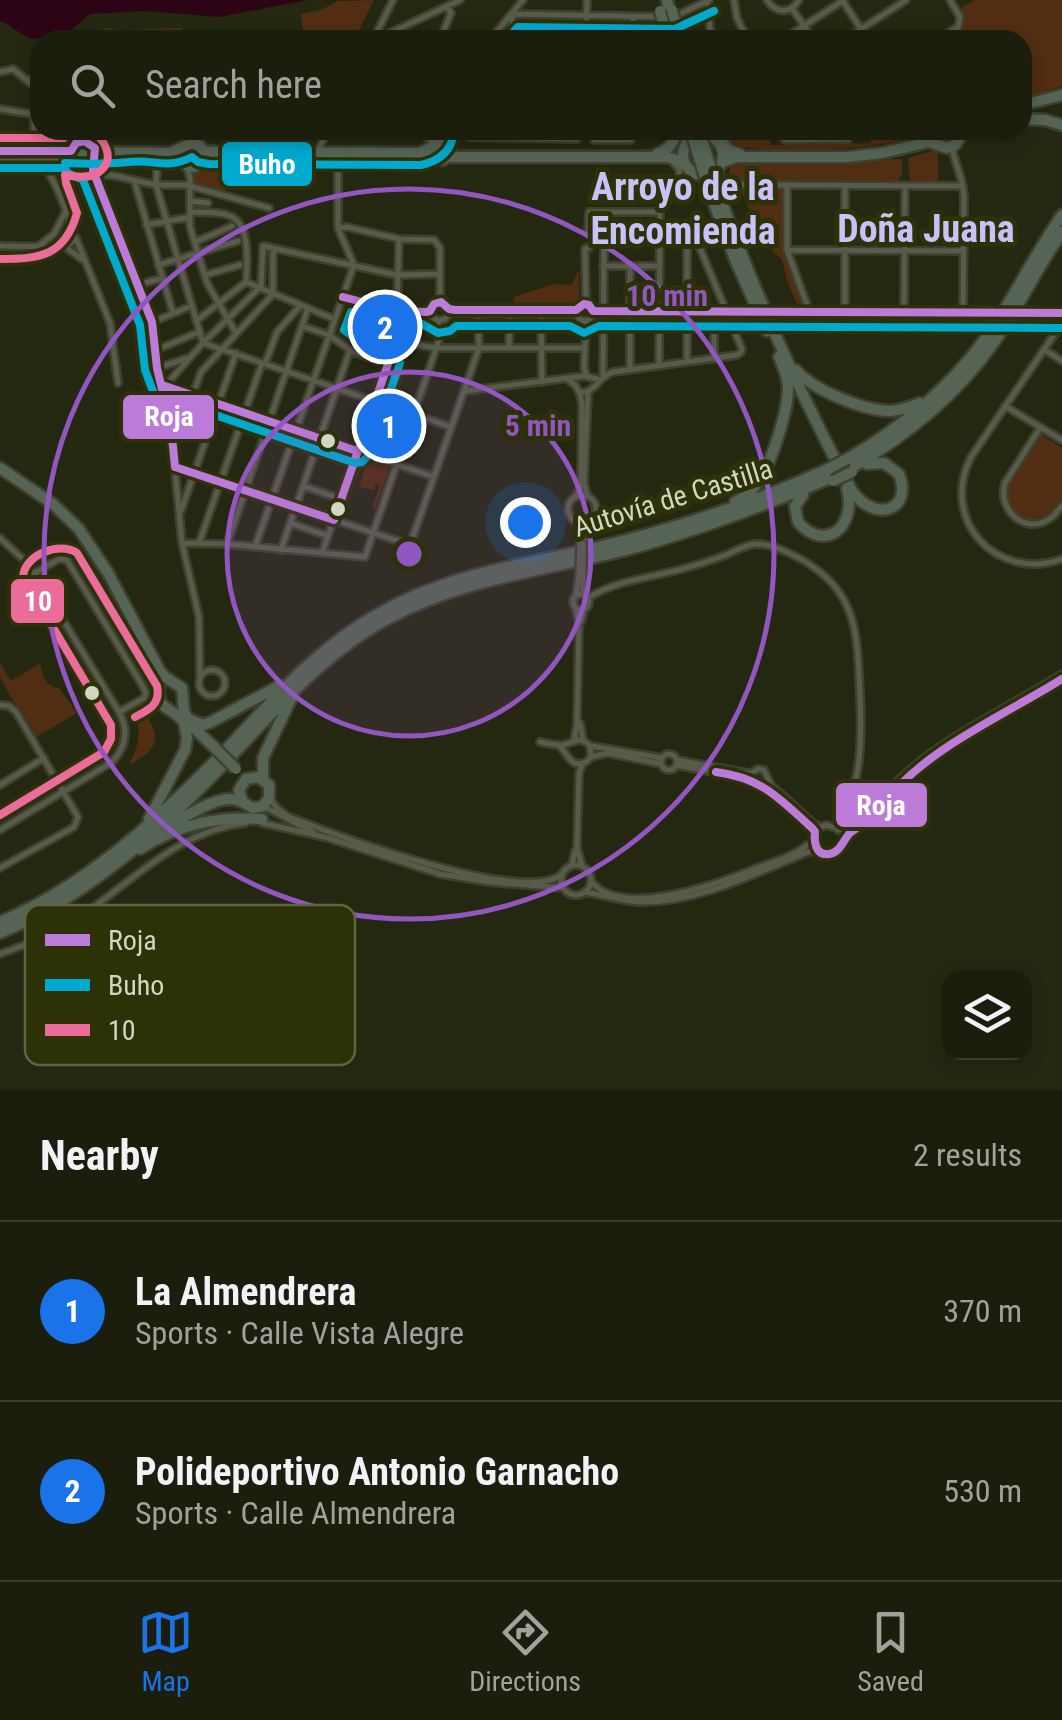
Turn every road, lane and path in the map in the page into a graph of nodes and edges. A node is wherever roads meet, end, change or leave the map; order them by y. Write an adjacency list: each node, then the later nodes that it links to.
1 (393, 0): 21 (street)
2 (523, 0): 15 (street)
3 (587, 0): 16 (street)
4 (708, 0): 12 (street); 28 (street)
5 (734, 0): 29 (street)
6 (767, 0): 13 (street)
7 (800, 0): 13 (street)
8 (843, 0): 18 (street); 20 (street)
9 (906, 0): 20 (street)
10 (950, 0): 19 (street)
11 (457, 2): 14 (street)
12 (695, 4): 17 (street)
13 (794, 9): 18 (street)
14 (449, 10): 22 (street); 23 (street)
15 (512, 14): 16 (street); 24 (street); 25 (street)
16 (587, 16): 17 (street); 26 (street)
17 (632, 16): 27 (street)
18 (804, 25): 30 (street); 31 (street)
19 (958, 26): 32 (street); 33 (street)
20 (861, 29)
21 (379, 30)
22 (399, 30)
23 (443, 30)
24 (498, 30)
25 (513, 30)
26 (586, 30)
27 (633, 30)
28 (710, 30)
29 (743, 30)
30 (797, 30)
31 (807, 30)
32 (952, 30)
33 (957, 30)
34 (0, 72): 35 (street)
35 (28, 80)
36 (1062, 96): 37 (highway)
37 (1032, 104)
38 (0, 109): 39 (street)
39 (30, 114)
40 (1032, 119): 41 (highway)
41 (1062, 125)
42 (0, 140): 43 (street)
43 (34, 140): 63 (street)
44 (81, 140): 63 (street)
45 (81, 140): 63 (street)
46 (322, 140): 61 (street)
47 (430, 140): 60 (street)
48 (594, 140): 49 (street)
49 (630, 140)
50 (674, 140): 65 (highway)
51 (696, 140): 69 (highway)
52 (698, 140): 69 (highway)
53 (702, 140): 169 (highway, bridge)
54 (704, 140): 70 (highway)
55 (711, 140): 66 (highway)
56 (724, 140): 66 (street)
57 (783, 140): 58 (street)
58 (814, 140)
59 (947, 140): 66 (highway); 79 (street)
60 (441, 146): 64 (highway); 65 (highway)
61 (319, 150)
62 (0, 156): 63 (highway); 68 (street)
63 (85, 156): 64 (highway); 64 (highway); 68 (street); 72 (street); 73 (street); 124 (street)
64 (191, 156): 75 (street); 80 (street); 82 (street)
65 (662, 156): 69 (street); 69 (highway)
66 (762, 156): 70 (highway)
67 (338, 159): 90 (street)
68 (39, 161): 72 (street)
69 (684, 165): 70 (highway); 83 (street)
70 (722, 169): 74 (street); 74 (street)
71 (157, 170): 75 (street)
72 (50, 177): 84 (street)
73 (134, 180): 75 (street); 88 (street)
74 (733, 182): 76 (street)
75 (156, 185): 87 (street)
76 (786, 186): 77 (street); 105 (street)
77 (845, 186): 78 (street); 106 (street)
78 (904, 186): 79 (street); 107 (street)
79 (963, 186): 108 (street)
80 (190, 201): 81 (street); 85 (street)
81 (208, 202)
82 (268, 208)
83 (659, 212): 95 (street); 96 (street)
84 (65, 213): 91 (street); 92 (street)
85 (190, 215): 87 (street); 99 (street); 123 (street)
86 (1062, 216): 109 (highway, Autovía de Castilla)
87 (166, 222): 88 (street); 111 (street)
88 (146, 225): 113 (street)
89 (232, 226): 99 (street)
90 (338, 228): 94 (street); 115 (street)
91 (56, 231): 92 (street); 102 (street); 103 (street)
92 (73, 232): 103 (street); 112 (street)
93 (1062, 235): 200 (highway, Autovía de Castilla)
94 (398, 239): 120 (street); 121 (street)
95 (594, 240): 98 (street); 130 (street)
96 (659, 240): 97 (street); 98 (street); 118 (street)
97 (687, 240): 135 (street); 147 (street)
98 (604, 241): 116 (street)
99 (194, 242): 110 (street)
100 (238, 242): 110 (street)
101 (0, 246): 102 (street)
102 (38, 246): 103 (street)
103 (63, 247): 112 (street)
104 (275, 249): 115 (street); 125 (street); 126 (street)
105 (787, 250): 106 (street); 152 (street)
106 (845, 250): 107 (street); 143 (street)
107 (904, 250): 108 (street); 144 (street)
108 (964, 251): 153 (street)
109 (1037, 252): 203 (highway); 215 (highway, Autovía de Castilla)
110 (198, 254): 111 (street); 119 (street)
111 (178, 259): 113 (street); 133 (street)
112 (85, 262): 194 (street)
113 (158, 265): 122 (street)
114 (240, 265): 119 (street)
115 (354, 266): 120 (street); 127 (street)
116 (603, 266): 117 (street); 142 (street)
117 (630, 266): 118 (street); 145 (street)
118 (659, 266): 146 (street)
119 (204, 274): 131 (street)
120 (398, 274): 121 (street); 136 (street)
121 (440, 274): 129 (street)
122 (162, 278): 124 (street); 149 (street)
123 (246, 282): 125 (street); 131 (street)
124 (138, 285): 160 (street)
125 (258, 287): 126 (street); 156 (street)
126 (273, 294): 132 (street); 165 (street)
127 (342, 297): 136 (street); 158 (street)
128 (510, 298): 139 (street)
129 (439, 302): 137 (street); 138 (street)
130 (584, 302): 140 (street); 141 (street)
131 (219, 305): 156 (street); 159 (street)
132 (300, 305): 134 (street); 184 (street)
133 (192, 306): 149 (street); 159 (street)
134 (308, 308): 158 (street); 163 (street)
135 (725, 308)
136 (397, 311): 137 (street); 167 (street)
137 (429, 312): 161 (street)
138 (448, 312): 139 (street); 150 (street); 161 (street)
139 (510, 312): 140 (street); 150 (street); 151 (street); 172 (street)
140 (576, 312): 151 (street); 162 (street)
141 (593, 312): 142 (street); 162 (street)
142 (603, 312): 145 (street); 190 (street)
143 (845, 312): 144 (street); 152 (street)
144 (904, 312): 153 (street)
145 (630, 313): 146 (street); 188 (street)
146 (659, 313): 147 (street); 186 (street)
147 (687, 313): 148 (street); 154 (street); 183 (street)
148 (745, 313): 152 (street, bridge); 154 (street)
149 (173, 314): 160 (street)
150 (478, 314): 171 (street)
151 (541, 314): 173 (street)
152 (810, 314): 153 (street)
153 (963, 314): 155 (street, bridge)
154 (714, 315): 181 (street)
155 (1062, 317): 176 (street)
156 (228, 318): 165 (street); 168 (street)
157 (729, 318): 181 (street)
158 (334, 319): 166 (street)
159 (196, 321): 164 (street)
160 (152, 322): 177 (street)
161 (439, 322): 170 (street)
162 (584, 323): 174 (street)
163 (302, 326): 166 (street); 189 (street)
164 (199, 332): 168 (street); 177 (street)
165 (236, 333): 175 (street)
166 (328, 335): 178 (street); 191 (street)
167 (396, 341): 170 (street); 185 (street)
168 (203, 343): 175 (street); 180 (street)
169 (777, 345): 203 (highway); 216 (highway); 225 (highway); 230 (highway)
170 (436, 348): 171 (street); 206 (street)
171 (479, 348): 172 (street); 198 (street)
172 (509, 348): 173 (street)
173 (542, 348): 174 (street); 193 (street)
174 (584, 348): 192 (street)
175 (221, 349): 179 (street); 199 (street)
176 (1044, 349): 182 (street); 204 (street)
177 (155, 350): 187 (street)
178 (350, 350): 185 (street); 196 (street)
179 (236, 354): 184 (street); 202 (street)
180 (190, 357): 187 (street); 195 (street)
181 (714, 359): 183 (street)
182 (1062, 361)
183 (688, 362): 186 (street)
184 (264, 363): 189 (street); 205 (street)
185 (388, 364): 201 (street)
186 (659, 366): 188 (street)
187 (157, 368): 195 (street)
188 (630, 370): 190 (street)
189 (286, 371): 191 (street); 207 (street)
190 (602, 377): 192 (street); 197 (street)
191 (313, 380): 196 (street); 210 (street)
192 (582, 380): 193 (street); 197 (street); 197 (street); 226 (street)
193 (542, 382): 198 (street)
194 (118, 383)
195 (164, 385): 199 (street); 217 (street)
196 (336, 388): 201 (street); 211 (street)
197 (590, 390): 227 (street)
198 (464, 391): 208 (street)
199 (193, 394): 202 (street)
200 (946, 398): 215 (highway, Autovía de Castilla); 216 (highway)
201 (374, 401): 206 (street); 213 (street)
202 (218, 403): 205 (street); 219 (street)
203 (920, 403): 215 (highway)
204 (1005, 406): 209 (street); 250 (street)
205 (244, 412): 207 (street); 222 (street)
206 (414, 414): 208 (street); 214 (street)
207 (269, 420): 210 (street); 224 (street)
208 (451, 428): 221 (street)
209 (1040, 428): 212 (street); 232 (street)
210 (295, 429): 211 (street); 228 (street)
211 (319, 437): 213 (street); 223 (street)
212 (1062, 440)
213 (357, 451): 214 (street); 229 (street)
214 (396, 464): 221 (street); 238 (street)
215 (849, 464): 216 (highway); 220 (highway, Autovía de Castilla, bridge)
216 (867, 464)
217 (175, 467): 219 (street); 231 (street)
218 (0, 470): 259 (highway); 260 (highway)
219 (194, 473): 222 (street); 231 (street)
220 (831, 473): 225 (highway); 230 (highway); 245 (highway, Autovía de Castilla); 247 (highway, Autovía de Castilla)
221 (434, 477): 238 (street)
222 (220, 482): 224 (street); 243 (street)
223 (303, 486): 229 (street); 233 (street)
224 (245, 490): 228 (street); 244 (street)
225 (803, 495): 245 (highway)
226 (576, 497): 227 (street); 235 (street)
227 (588, 497): 236 (street)
228 (271, 499): 233 (street); 246 (street)
229 (341, 500): 234 (street)
230 (740, 500): 247 (highway)
231 (181, 505): 242 (street)
232 (1062, 506)
233 (295, 507): 234 (street); 237 (street)
234 (334, 520): 238 (street); 240 (street)
235 (577, 522): 236 (street); 239 (street)
236 (586, 523): 239 (street)
237 (290, 524): 240 (street); 248 (street)
238 (372, 534): 249 (street)
239 (582, 535): 252 (street, bridge)
240 (328, 536): 249 (street)
241 (0, 538): 251 (street)
242 (182, 542): 243 (street); 254 (street)
243 (198, 543): 244 (street)
244 (227, 544): 246 (street)
245 (646, 544): 256 (highway, Autovía de Castilla)
246 (255, 547): 248 (street)
247 (588, 549): 256 (highway, Autovía de Castilla)
248 (281, 550): 249 (street)
249 (322, 554)
250 (1062, 559)
251 (34, 573): 263 (street); 263 (street)
252 (582, 596): 253 (street); 253 (street); 284 (street)
253 (580, 610): 264 (street); 265 (street)
254 (200, 662): 255 (street); 258 (street)
255 (209, 670): 258 (street); 258 (street)
256 (309, 670): 260 (highway); 277 (highway); 286 (highway, Autovía de Castilla); 304 (highway, Autovía de Castilla)
257 (1062, 676): 287 (street); 293 (street)
258 (200, 677)
259 (160, 688): 260 (highway); 262 (highway)
260 (183, 696): 262 (highway); 262 (highway); 278 (highway, bridge); 286 (highway)
261 (0, 705): 271 (street)
262 (170, 708)
263 (119, 712): 281 (street)
264 (583, 740): 265 (street); 268 (street)
265 (571, 741): 267 (street); 269 (street)
266 (540, 742): 267 (street)
267 (558, 746): 269 (street)
268 (590, 746): 270 (street); 272 (street)
269 (566, 752): 274 (street)
270 (590, 756): 272 (street); 275 (street)
271 (44, 758): 280 (street); 281 (street)
272 (662, 761): 273 (street); 273 (street)
273 (676, 762): 276 (street)
274 (572, 763): 275 (street); 296 (street)
275 (582, 764): 297 (street)
276 (752, 776): 279 (street); 279 (street)
277 (263, 779): 278 (highway); 283 (highway)
278 (245, 781): 282 (highway)
279 (765, 782): 291 (street)
280 (0, 785)
281 (64, 791): 289 (street); 298 (street)
282 (242, 800): 283 (highway); 295 (highway)
283 (266, 802): 290 (street); 299 (street)
284 (847, 812): 287 (street); 288 (street)
285 (262, 819): 290 (street); 295 (highway)
286 (146, 824): 303 (highway, Autovía de Castilla)
287 (853, 826): 288 (street)
288 (837, 829): 291 (street); 293 (street)
289 (0, 830)
290 (316, 833): 292 (street)
291 (816, 833): 294 (street); 300 (street)
292 (329, 838): 301 (street); 306 (street)
293 (842, 841): 294 (street)
294 (817, 850): 302 (street)
295 (128, 858): 305 (highway)
296 (572, 865): 297 (street); 299 (street)
297 (582, 866): 300 (street)
298 (0, 868)
299 (562, 874): 301 (street)
300 (591, 882): 302 (street)
301 (564, 888): 302 (street)
302 (585, 892)
303 (38, 905)
304 (59, 905)
305 (60, 905)
306 (95, 905)
307 (25, 911): 309 (highway, Autovía de Castilla)
308 (25, 921): 310 (highway, Autovía de Castilla)
309 (0, 922)
310 (0, 932)
311 (25, 944): 312 (street)
312 (0, 954)

